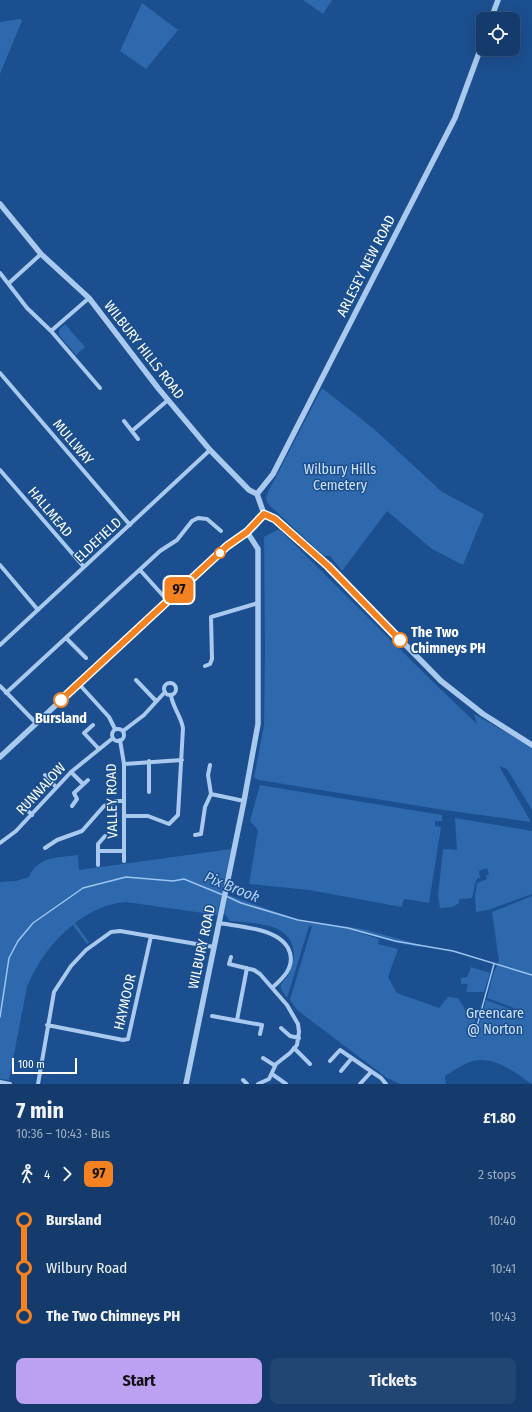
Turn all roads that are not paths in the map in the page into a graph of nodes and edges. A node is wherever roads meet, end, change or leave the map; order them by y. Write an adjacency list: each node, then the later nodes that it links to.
1 (498, 0): 2 (street)
2 (494, 12)
3 (478, 56): 18 (street, ARLESEY NEW ROAD)
4 (0, 204): 5 (street, WILBURY HILLS ROAD)
5 (41, 254): 7 (street); 8 (street, WILBURY HILLS ROAD)
6 (0, 273): 7 (street)
7 (9, 283): 9 (street)
8 (89, 298): 9 (street); 12 (street, WILBURY HILLS ROAD)
9 (51, 331): 11 (street)
10 (0, 373): 20 (street, MULLWAY)
11 (100, 388)
12 (168, 400): 14 (street); 16 (street, WILBURY HILLS ROAD)
13 (124, 422): 14 (street)
14 (132, 431): 15 (street)
15 (138, 439)
16 (210, 450): 18 (street, WILBURY HILLS ROAD); 20 (street, ELDEFIELD)
17 (0, 470): 24 (street, HALLMEAD)
18 (257, 494): 19 (street)
19 (264, 514): 22 (street); 46 (street)
20 (130, 525): 24 (street, ELDEFIELD)
21 (221, 531): 25 (street)
22 (247, 532): 26 (street); 27 (street, WILBURY ROAD)
23 (0, 565): 28 (street)
24 (84, 567): 28 (street, ELDEFIELD)
25 (140, 570): 26 (street); 29 (street)
26 (167, 600): 34 (street)
27 (258, 603): 32 (street); 62 (street, WILBURY ROAD)
28 (38, 610): 30 (street, ELDEFIELD)
29 (66, 638): 31 (street); 37 (street)
30 (0, 645)
31 (86, 658)
32 (205, 666)
33 (136, 680): 39 (street)
34 (78, 683): 40 (street); 42 (street)
35 (0, 686): 37 (street)
36 (165, 692): 38 (street); 38 (street); 39 (street)
37 (6, 693): 40 (street)
38 (171, 695): 49 (street)
39 (156, 701): 43 (street)
40 (36, 723): 48 (street)
41 (92, 725): 47 (street)
42 (115, 729): 43 (street); 44 (street)
43 (123, 731): 45 (street)
44 (113, 738): 45 (street); 47 (street, RUNNALOW)
45 (120, 740): 51 (street, VALLEY ROAD)
46 (532, 745)
47 (99, 749): 53 (street, RUNNALOW)
48 (0, 756)
49 (182, 760): 50 (street); 65 (street)
50 (149, 761): 51 (street); 58 (street)
51 (124, 764): 61 (street, VALLEY ROAD)
52 (210, 765): 60 (street)
53 (71, 772): 56 (street); 57 (street, RUNNALOW)
54 (44, 775): 57 (street)
55 (88, 780): 56 (street)
56 (83, 784): 63 (street)
57 (56, 787): 64 (street, RUNNALOW)
58 (149, 792)
59 (36, 794): 64 (street)
60 (211, 794): 62 (street); 66 (street)
61 (124, 800): 65 (street, VALLEY ROAD); 69 (street)
62 (244, 801): 74 (street, WILBURY ROAD)
63 (72, 806)
64 (32, 815): 68 (street, RUNNALOW)
65 (124, 816): 71 (street, VALLEY ROAD)
66 (195, 835)
67 (105, 836): 70 (street)
68 (0, 844)
69 (45, 848)
70 (98, 851): 71 (street); 73 (street)
71 (124, 851): 72 (street, VALLEY ROAD)
72 (124, 861)
73 (98, 865)
74 (219, 923): 76 (street, WILBURY ROAD); 79 (street)
75 (151, 936): 76 (street); 82 (street); 82 (street, HAYMOOR)
76 (214, 946): 99 (street, WILBURY ROAD)
77 (231, 957): 78 (street)
78 (247, 968): 79 (street); 81 (street)
79 (273, 987): 85 (street)
80 (212, 1016): 81 (street)
81 (237, 1020): 84 (street)
82 (47, 1025): 98 (street)
83 (281, 1028): 85 (street)
84 (260, 1034)
85 (299, 1038): 86 (street)
86 (294, 1048): 90 (street); 91 (street)
87 (263, 1058): 91 (street)
88 (352, 1058): 89 (street); 92 (street); 93 (street)
89 (330, 1061)
90 (310, 1064)
91 (274, 1066): 94 (street)
92 (341, 1071)
93 (371, 1072): 103 (street); 104 (street)
94 (272, 1074): 101 (street); 102 (street)
95 (243, 1080): 100 (street)
96 (0, 1082): 97 (street)
97 (10, 1084)
98 (38, 1084)
99 (186, 1084)
100 (247, 1084)
101 (258, 1084)
102 (286, 1084)
103 (360, 1084)
104 (386, 1084)

